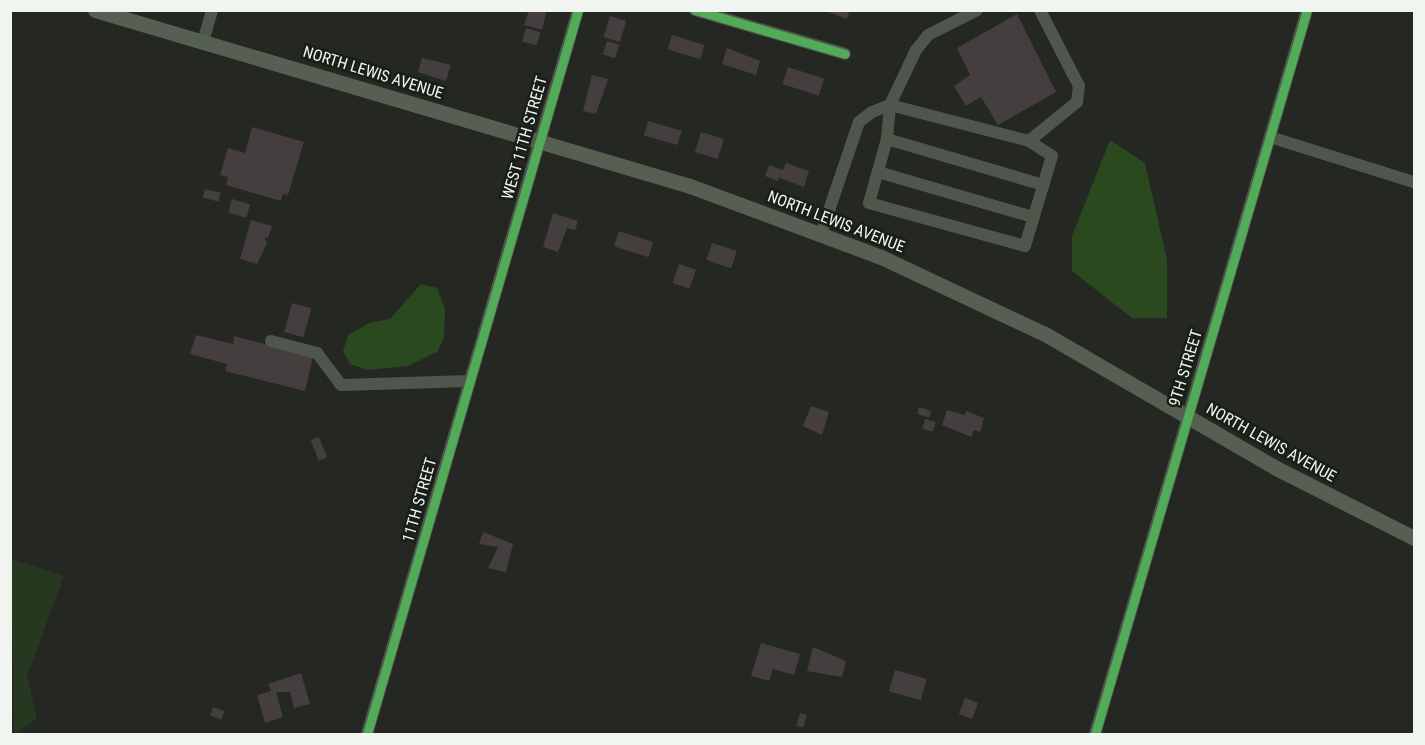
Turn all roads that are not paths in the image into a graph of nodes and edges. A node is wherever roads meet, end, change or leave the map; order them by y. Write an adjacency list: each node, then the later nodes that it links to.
1 (95, 10): 8 (main road, NORTH LEWIS AVENUE)
2 (212, 10): 8 (street)
3 (578, 10): 14 (street, WEST 11TH STREET)
4 (695, 10): 9 (street)
5 (977, 10): 10 (street)
6 (1040, 10): 13 (street)
7 (1307, 10): 11 (street, 9TH STREET)
8 (203, 42): 14 (main road, NORTH LEWIS AVENUE)
9 (845, 54)
10 (890, 105): 12 (street); 13 (street); 19 (street)
11 (1270, 137): 16 (street); 23 (street, 9TH STREET)
12 (887, 139): 15 (street); 17 (street)
13 (1029, 141): 17 (street)
14 (538, 143): 19 (main road, NORTH LEWIS AVENUE); 20 (street, WEST 11TH STREET)
15 (878, 172): 18 (street); 18 (street)
16 (1414, 182)
17 (1043, 185): 18 (street)
18 (1034, 217)
19 (821, 234): 23 (main road, NORTH LEWIS AVENUE)
20 (501, 273): 22 (street, 11TH STREET)
21 (271, 341): 22 (street)
22 (470, 381): 25 (street, 11TH STREET)
23 (1187, 416): 24 (main road, NORTH LEWIS AVENUE); 26 (street, 9TH STREET)
24 (1414, 538)
25 (367, 735)
26 (1095, 735)

